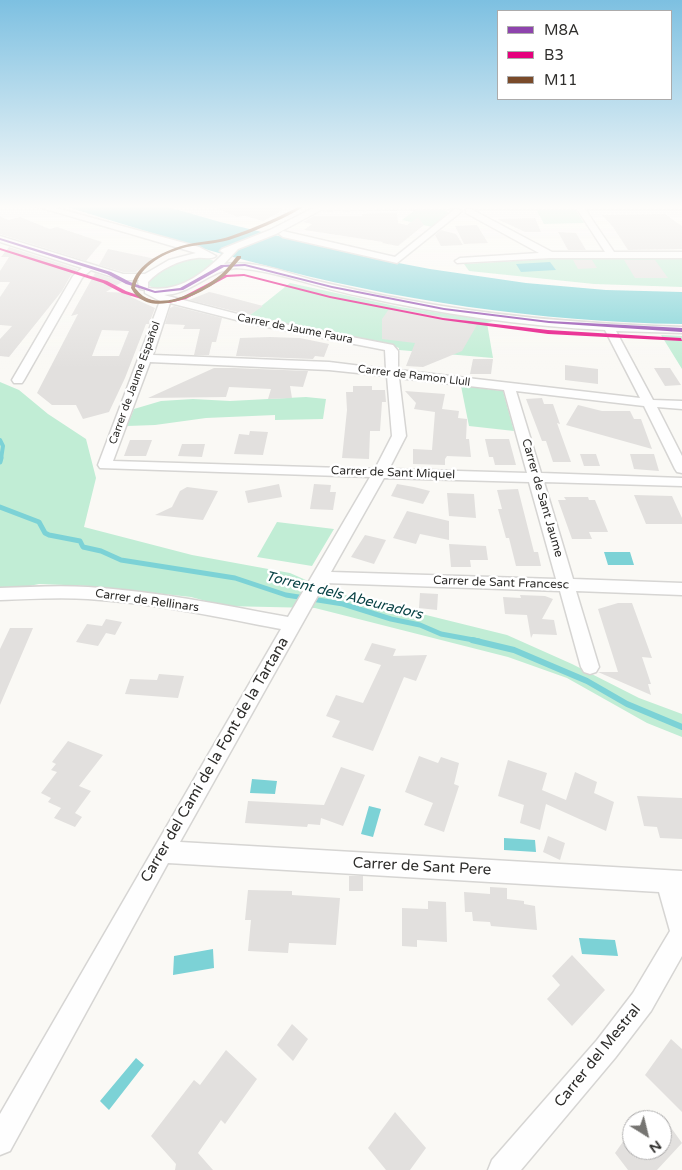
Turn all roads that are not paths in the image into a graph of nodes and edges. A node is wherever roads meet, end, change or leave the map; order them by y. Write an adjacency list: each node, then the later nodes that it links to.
1 (66, 260): 8 (street)
2 (177, 260): 11 (street)
3 (215, 260): 9 (street)
4 (228, 260): 7 (street)
5 (481, 260): 6 (street)
6 (460, 261)
7 (245, 265): 9 (street); 15 (street)
8 (89, 267): 10 (street); 19 (street)
9 (213, 270): 12 (street)
10 (109, 273): 11 (street); 13 (street, Carrer de Jaume Faura)
11 (147, 277): 13 (street)
12 (181, 289): 13 (street); 14 (street)
13 (147, 290): 14 (street, Carrer de Jaume Faura)
14 (171, 301): 17 (street, Carrer de Jaume Español); 18 (street, Carrer de Jaume Faura)
15 (609, 327): 16 (street); 21 (street)
16 (682, 330)
17 (146, 358): 18 (street, Carrer de Ramon Llull); 23 (street, Carrer de Jaume Español)
18 (392, 372): 20 (street, Carrer de Ramon Llull); 25 (street, Carrer del Camí de la Font de la Tartana)
19 (18, 380)
20 (509, 387): 21 (street, Carrer de Ramon Llull); 26 (street, Carrer de Sant Jaume)
21 (647, 402): 22 (street, Carrer de Ramon Llull); 24 (street)
22 (682, 405)
23 (104, 465): 25 (street, Carrer de Sant Miquel)
24 (682, 469)
25 (379, 472): 26 (street, Carrer de Sant Miquel); 31 (street, Carrer del Camí de la Font de la Tartana)
26 (536, 477): 27 (street, Carrer de Sant Miquel); 28 (street, Carrer de Sant Jaume)
27 (682, 482)
28 (567, 585): 29 (street, Carrer de Sant Francesc); 31 (street, Carrer de Sant Francesc); 32 (street, Carrer de Sant Jaume)
29 (682, 589)
30 (0, 594): 31 (street, Carrer de Rellinars)
31 (306, 600): 33 (street, Carrer del Camí de la Font de la Tartana)
32 (590, 667)
33 (163, 852): 34 (street, Carrer de Sant Pere); 36 (street, Carrer del Camí de la Font de la Tartana)
34 (675, 882): 35 (street, Carrer del Mestral)
35 (682, 932): 37 (street, Carrer del Mestral)
36 (0, 1141)
37 (502, 1170)

